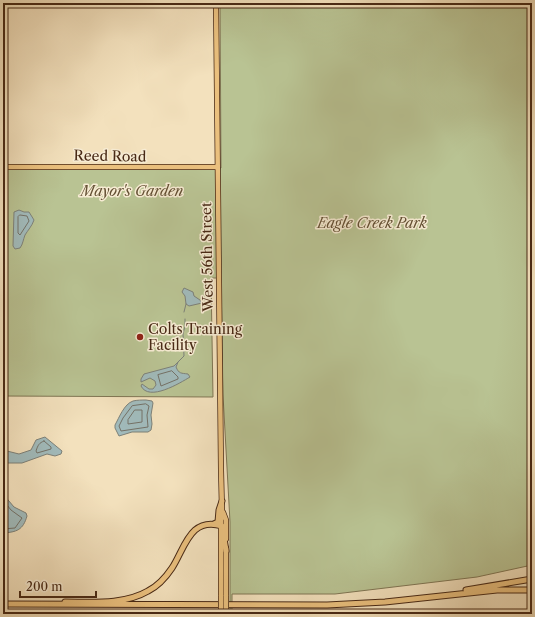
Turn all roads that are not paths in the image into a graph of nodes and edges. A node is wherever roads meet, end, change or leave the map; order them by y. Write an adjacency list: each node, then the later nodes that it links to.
1 (216, 3): 3 (main road, West 56th Street)
2 (3, 166): 3 (main road, Reed Road)
3 (217, 167): 4 (main road, West 56th Street)
4 (222, 501): 5 (main road, West 56th Street); 6 (highway)
5 (222, 510): 7 (main road, West 56th Street); 8 (main road, West 56th Street)
6 (214, 524): 7 (highway); 14 (highway)
7 (221, 525): 8 (highway); 12 (main road, West 56th Street)
8 (226, 551): 12 (main road, West 56th Street)
9 (532, 579): 11 (highway)
10 (532, 590): 11 (highway)
11 (453, 594): 14 (highway)
12 (223, 596): 15 (main road, West 56th Street, bridge); 16 (main road, West 56th Street, bridge)
13 (3, 604): 14 (highway)
14 (38, 604)
15 (221, 614)
16 (226, 614)

